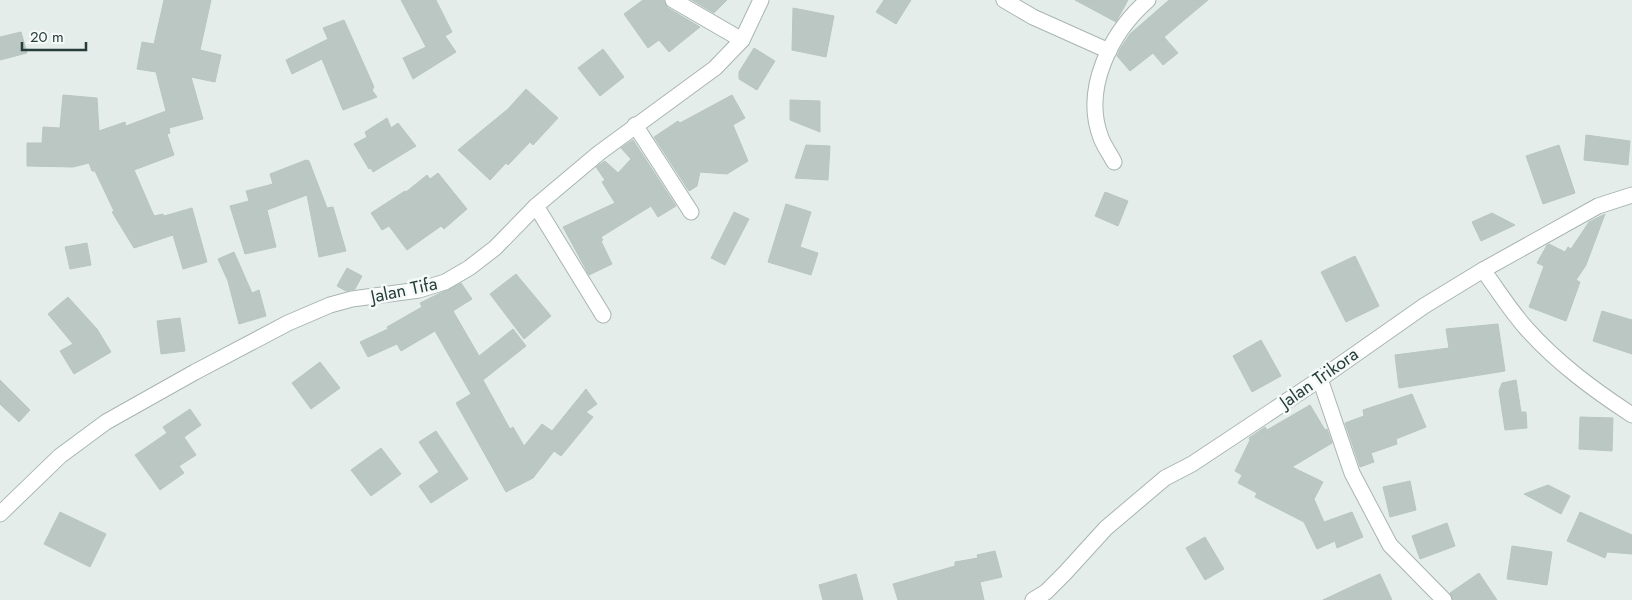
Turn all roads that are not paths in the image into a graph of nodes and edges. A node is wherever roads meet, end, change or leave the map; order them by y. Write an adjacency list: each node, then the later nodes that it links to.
1 (673, 0): 5 (street)
2 (760, 0): 5 (street, Jalan Tifa)
3 (1004, 0): 6 (street)
4 (1148, 0): 6 (street)
5 (742, 40): 7 (street, Jalan Tifa)
6 (1109, 51): 8 (street)
7 (635, 125): 10 (street, Jalan Tifa); 11 (street)
8 (1114, 162)
9 (1632, 195): 12 (street, Jalan Trikora)
10 (536, 206): 13 (street); 16 (street, Jalan Tifa)
11 (691, 212)
12 (1482, 270): 14 (street, Jalan Trikora); 15 (street)
13 (602, 315)
14 (1320, 379): 17 (street, Jalan Trikora); 18 (street)
15 (1632, 416)
16 (0, 514)
17 (1033, 600)
18 (1444, 600)

